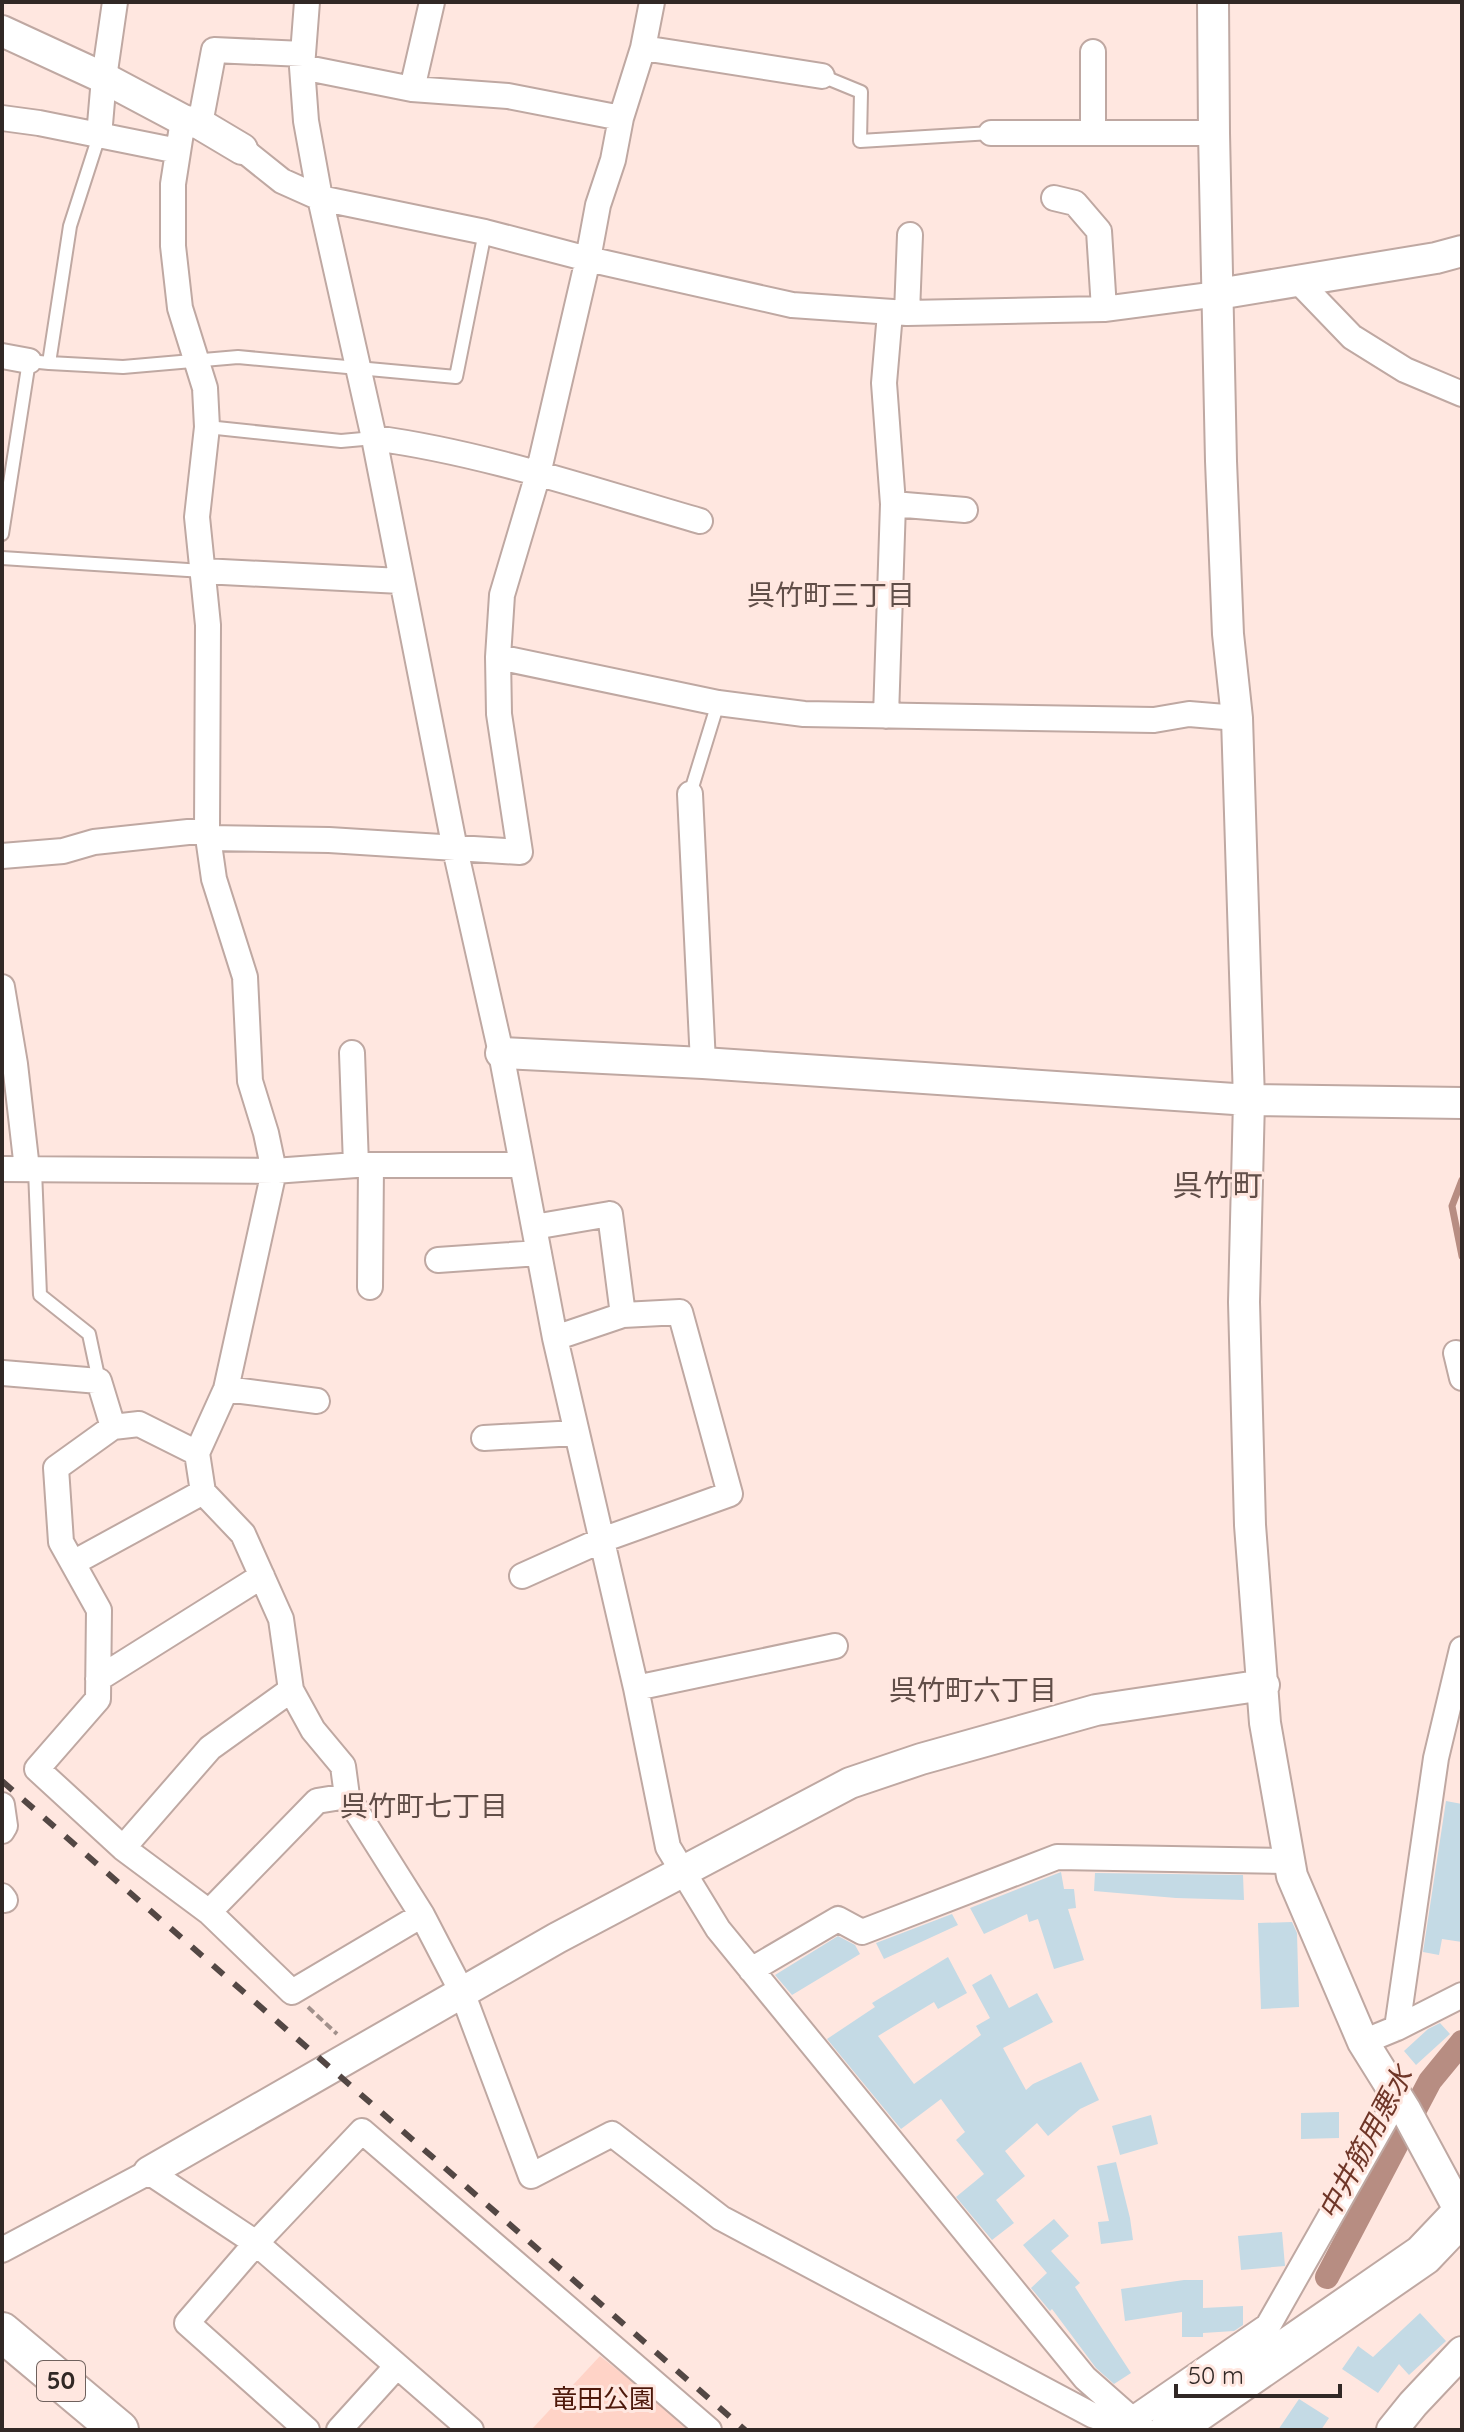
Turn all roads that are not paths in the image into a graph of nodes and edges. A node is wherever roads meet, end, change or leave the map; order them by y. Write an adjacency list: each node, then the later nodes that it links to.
1 (115, 2): 11 (street)
2 (307, 2): 9 (street)
3 (432, 2): 12 (street)
4 (652, 2): 7 (street)
5 (1213, 2): 18 (street)
6 (2, 31): 11 (street)
7 (643, 48): 10 (street); 14 (street)
8 (1093, 52): 16 (street)
9 (302, 61): 12 (street); 15 (street); 22 (street)
10 (822, 76): 17 (lane)
11 (104, 78): 15 (street); 19 (street)
12 (412, 89): 14 (street)
13 (2, 118): 19 (street)
14 (621, 118): 27 (street)
15 (192, 122): 20 (street); 21 (street)
16 (1093, 131): 17 (street); 18 (street)
17 (991, 133)
18 (1214, 133): 29 (street)
19 (99, 136): 21 (street); 33 (lane)
20 (242, 149): 22 (street)
21 (178, 151): 34 (street)
22 (320, 198): 24 (street); 35 (street)
23 (1054, 198): 30 (street)
24 (485, 232): 27 (street); 35 (lane)
25 (910, 235): 31 (street)
26 (1462, 251): 28 (street)
27 (588, 259): 31 (street); 39 (street)
28 (1298, 281): 29 (street); 36 (street)
29 (1218, 294): 30 (street); 50 (street)
30 (1104, 309): 31 (street)
31 (898, 313): 40 (street)
32 (2, 356): 33 (street)
33 (39, 362): 34 (lane); 43 (lane)
34 (197, 362): 35 (lane); 37 (street)
35 (358, 368): 38 (street)
36 (1462, 394)
37 (207, 427): 38 (lane); 45 (street)
38 (374, 438): 39 (street); 46 (street)
39 (538, 474): 42 (street); 47 (street)
40 (893, 504): 41 (street); 49 (street)
41 (965, 510)
42 (700, 521)
43 (2, 534)
44 (2, 558): 45 (lane)
45 (203, 571): 46 (street); 52 (street)
46 (401, 581): 53 (street)
47 (498, 657): 48 (street); 53 (street)
48 (718, 703): 49 (street); 51 (lane)
49 (886, 716): 50 (street)
50 (1237, 718): 59 (street)
51 (690, 794): 58 (street)
52 (207, 834): 53 (street); 54 (street); 65 (street)
53 (455, 849): 57 (street)
54 (2, 856)
55 (2, 987): 64 (street)
56 (352, 1053): 61 (street)
57 (501, 1053): 58 (street); 62 (street)
58 (703, 1063): 59 (street)
59 (1249, 1100): 60 (street); 90 (street)
60 (1462, 1103)
61 (364, 1165): 62 (street); 65 (street); 69 (street)
62 (522, 1165): 66 (street)
63 (2, 1169): 64 (street)
64 (31, 1169): 65 (street); 75 (lane)
65 (274, 1171): 76 (street)
66 (534, 1227): 67 (street); 70 (street)
67 (539, 1253): 68 (street); 71 (street)
68 (438, 1260)
69 (370, 1287)
70 (623, 1315): 71 (street); 83 (street)
71 (555, 1338): 79 (street)
72 (1456, 1353): 74 (street)
73 (3, 1373): 75 (street)
74 (1462, 1378)
75 (99, 1381): 78 (street)
76 (226, 1389): 77 (street); 81 (street)
77 (317, 1401)
78 (113, 1427): 81 (street); 84 (street)
79 (577, 1433): 80 (street); 83 (street)
80 (484, 1438)
81 (197, 1453): 82 (street)
82 (203, 1492): 84 (street); 85 (street)
83 (602, 1540): 86 (street); 91 (street)
84 (73, 1563): 89 (street)
85 (262, 1576): 89 (street); 92 (street)
86 (522, 1576)
87 (835, 1646): 91 (street)
88 (1462, 1649): 104 (street)
89 (98, 1679): 96 (street)
90 (1264, 1685): 97 (street); 98 (street)
91 (636, 1688): 98 (street)
92 (291, 1690): 93 (street); 96 (street)
93 (347, 1796): 99 (street); 100 (street)
94 (2, 1805): 95 (street)
95 (2, 1831)
96 (123, 1848): 99 (street)
97 (1289, 1861): 101 (street); 105 (street)
98 (683, 1871): 101 (street); 102 (street)
99 (209, 1912): 100 (street)
100 (422, 1915): 102 (street)
101 (751, 1970): 116 (street)
102 (462, 1992): 107 (street); 116 (street)
103 (1462, 1995): 104 (street)
104 (1397, 2028): 105 (street)
105 (1363, 2042): 106 (street)
106 (1402, 2104): 108 (street); 116 (street)
107 (149, 2172): 109 (street); 111 (street)
108 (1462, 2214): 112 (highway)
109 (256, 2243): 115 (street); 118 (street); 121 (street)
110 (1462, 2243): 112 (highway)
111 (2, 2250)
112 (1423, 2255): 116 (highway)
113 (2, 2332): 117 (main road, 50)
114 (1462, 2352): 122 (street)
115 (397, 2366): 119 (street); 120 (street)
116 (1146, 2427)
117 (119, 2430)
118 (307, 2430)
119 (339, 2430)
120 (471, 2430)
121 (709, 2430)
122 (1392, 2430)

